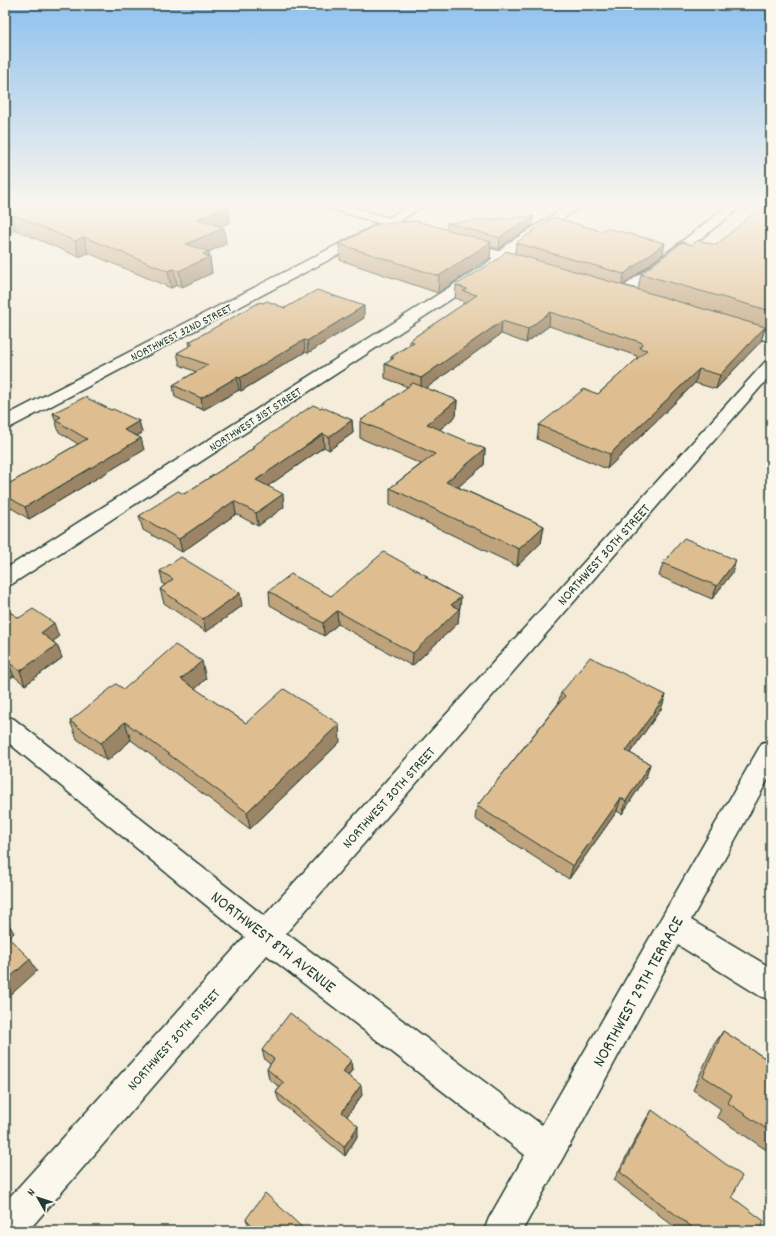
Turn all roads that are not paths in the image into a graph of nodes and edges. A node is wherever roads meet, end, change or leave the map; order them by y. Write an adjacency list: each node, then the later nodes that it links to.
1 (313, 263): 12 (street, NORTHWEST 32ND STREET)
2 (496, 263): 13 (street, NORTHWEST 31ST STREET)
3 (523, 263): 5 (street)
4 (663, 263): 7 (street)
5 (540, 268)
6 (609, 288): 7 (street)
7 (624, 293): 8 (street)
8 (639, 297)
9 (720, 321): 10 (street)
10 (771, 337)
11 (771, 365): 17 (street, NORTHWEST 30TH STREET)
12 (8, 419)
13 (5, 579)
14 (5, 726): 17 (street, NORTHWEST 8TH AVENUE)
15 (771, 750): 16 (street, NORTHWEST 29TH TERRACE)
16 (673, 926): 18 (street); 19 (street, NORTHWEST 29TH TERRACE)
17 (266, 935): 19 (street, NORTHWEST 8TH AVENUE); 20 (street, NORTHWEST 30TH STREET)
18 (771, 985)
19 (548, 1151): 21 (street, NORTHWEST 29TH TERRACE)
20 (5, 1229)
21 (502, 1231)

